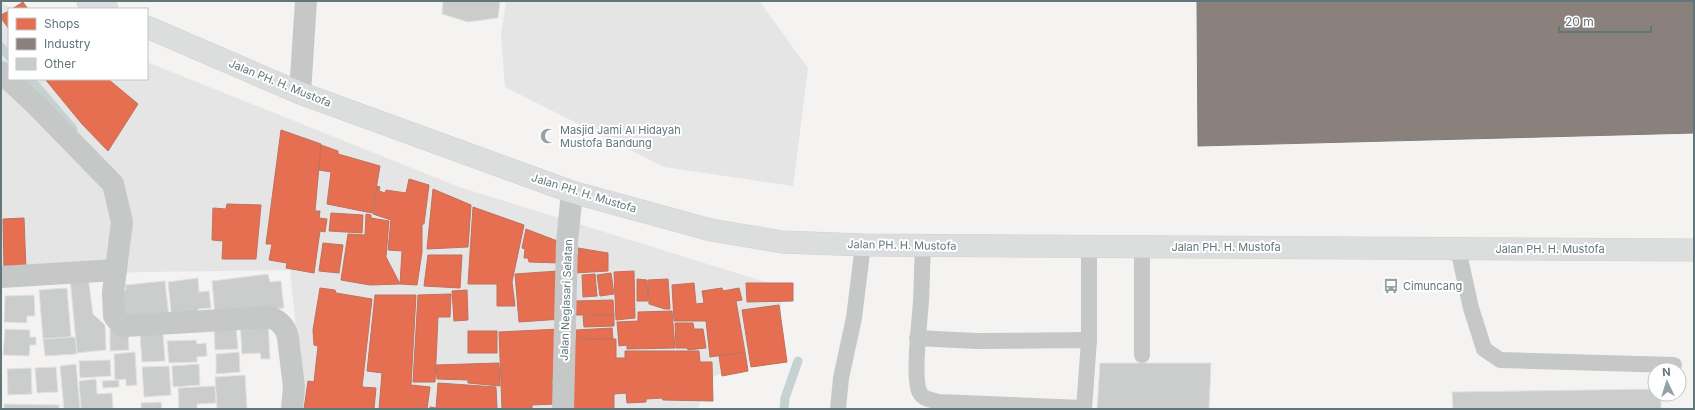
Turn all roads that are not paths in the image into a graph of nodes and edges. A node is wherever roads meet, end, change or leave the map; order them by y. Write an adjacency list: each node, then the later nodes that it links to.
1 (88, 1): 3 (highway)
2 (306, 1): 6 (street)
3 (105, 8)
4 (148, 27): 6 (highway, Jalan PH. H. Mustofa)
5 (9, 80): 14 (street)
6 (300, 93): 7 (highway, Jalan PH. H. Mustofa)
7 (572, 192): 8 (highway, Jalan PH. H. Mustofa); 21 (street, Jalan Neglasari Selatan)
8 (863, 245): 9 (highway, Jalan PH. H. Mustofa); 22 (lane)
9 (923, 246): 10 (highway, Jalan PH. H. Mustofa); 16 (lane)
10 (1089, 246): 11 (highway, Jalan PH. H. Mustofa); 17 (lane)
11 (1142, 247): 12 (highway, Jalan PH. H. Mustofa); 18 (lane)
12 (1458, 248): 13 (highway, Jalan PH. H. Mustofa); 19 (lane)
13 (1694, 250)
14 (116, 270): 15 (street); 20 (street)
15 (1, 277)
16 (917, 338): 17 (lane); 23 (lane)
17 (1089, 340): 23 (lane)
18 (1142, 355)
19 (1647, 364)
20 (292, 409)
21 (563, 409)
22 (838, 409)
23 (1084, 409)

